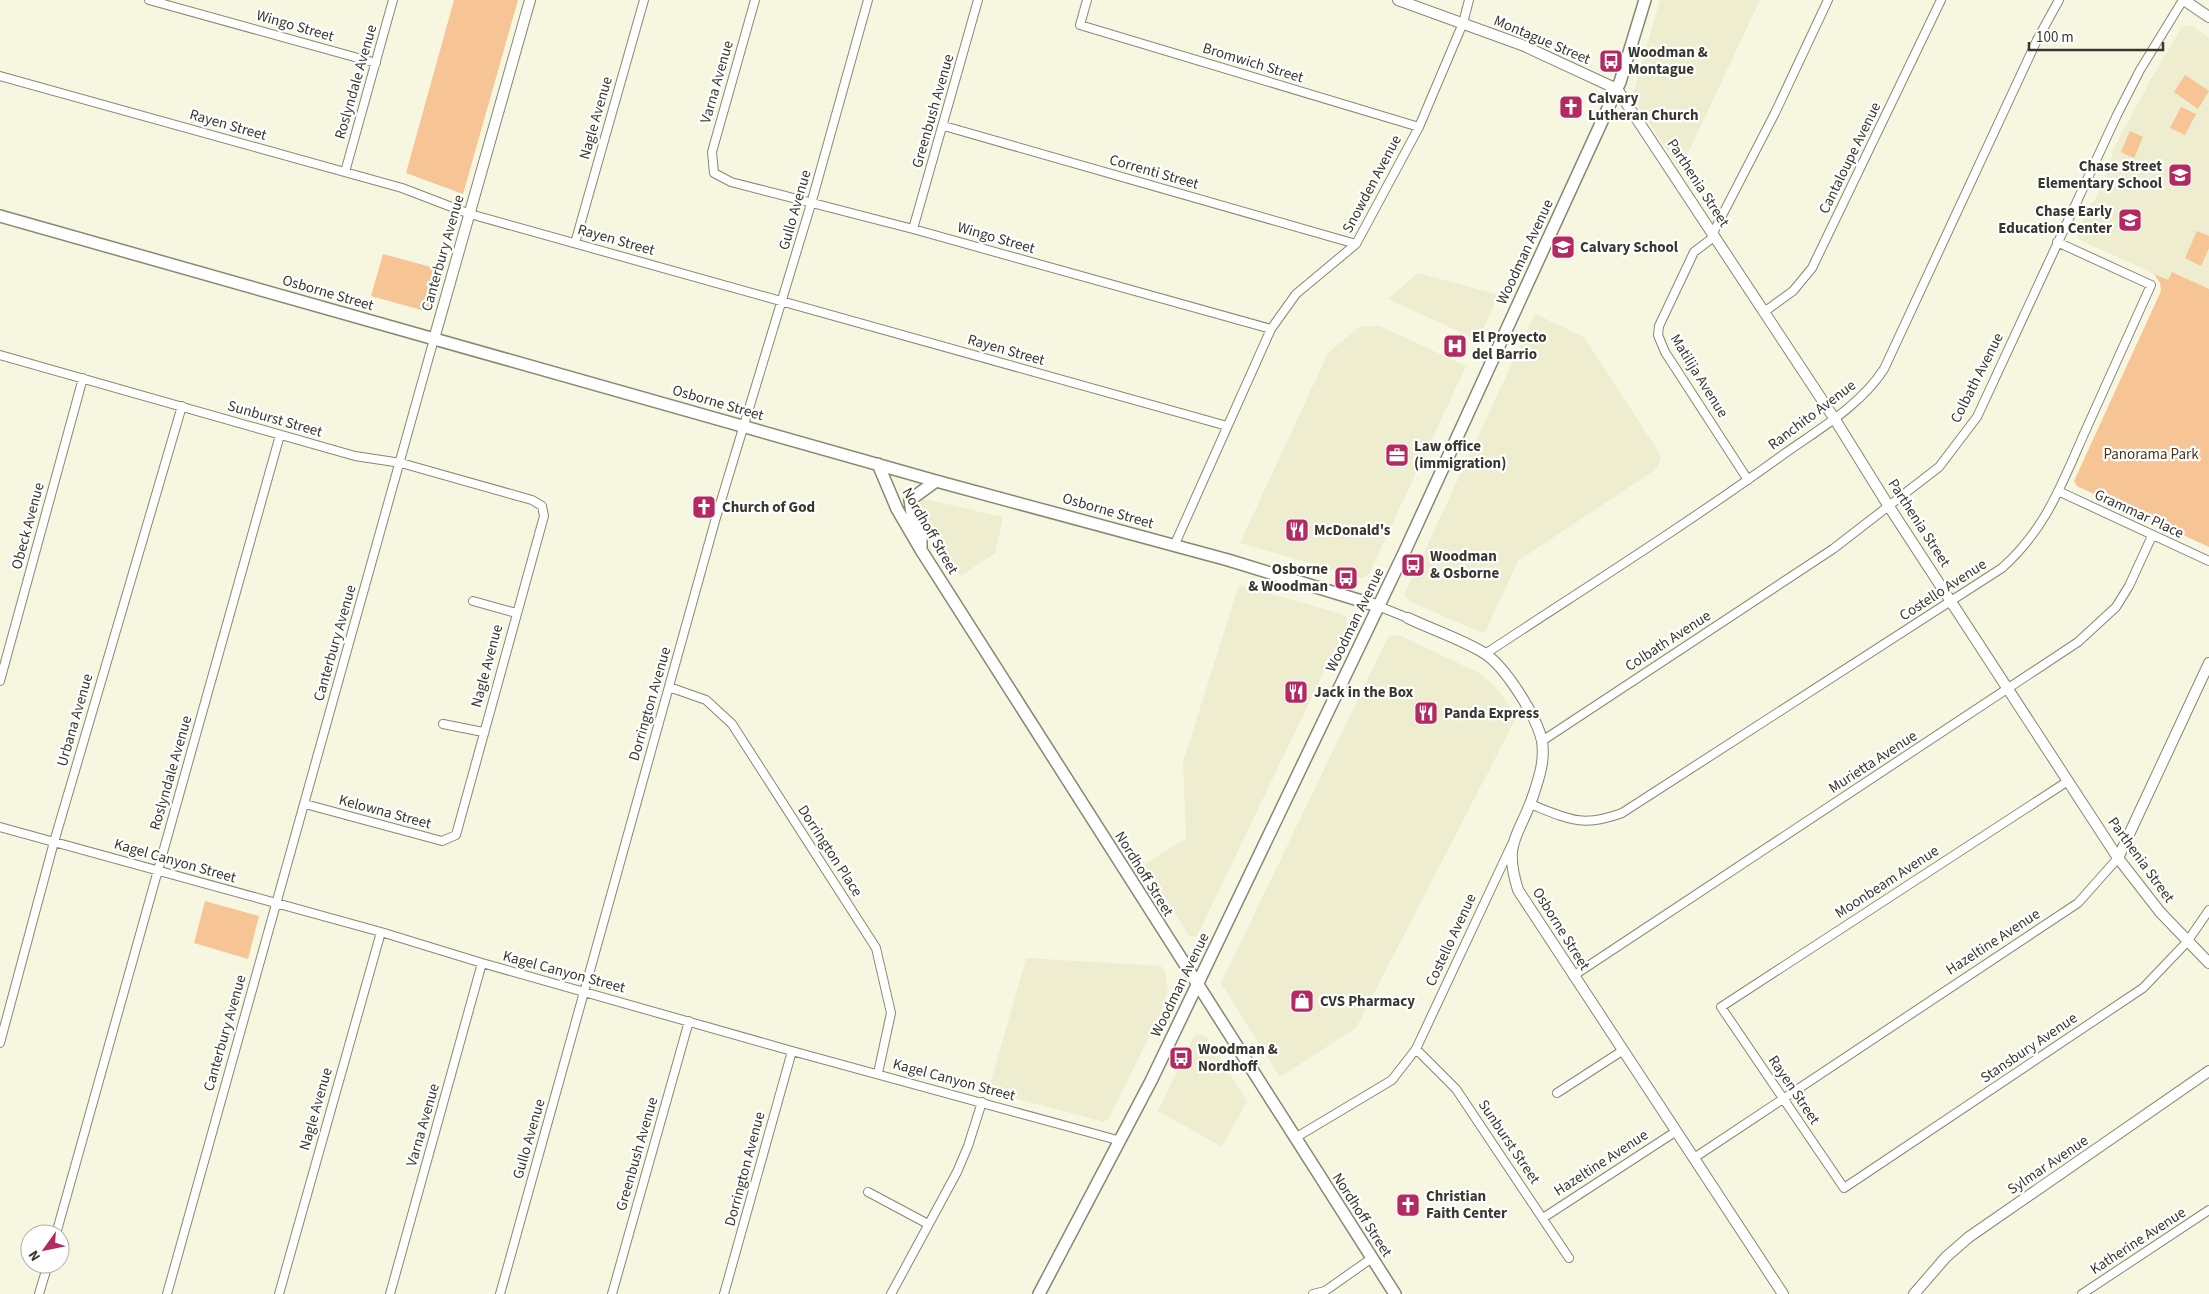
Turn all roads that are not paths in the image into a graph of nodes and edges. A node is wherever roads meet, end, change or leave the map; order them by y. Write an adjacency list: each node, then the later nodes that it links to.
1 (150, 0): 18 (street, Wingo Street)
2 (393, 0): 18 (street, Roslyndale Avenue)
3 (530, 0): 26 (street, Canterbury Avenue)
4 (644, 0): 31 (street, Nagle Avenue)
5 (755, 0): 24 (street, Varna Avenue)
6 (868, 0): 25 (street, Gullo Avenue)
7 (978, 0): 21 (street, Greenbush Avenue)
8 (1087, 0): 22 (street, Bromwich Street)
9 (1398, 0): 17 (street, Montague Street)
10 (1469, 0): 17 (street, Snowden Avenue)
11 (1645, 0): 20 (main road, Woodman Avenue)
12 (1828, 0): 29 (street, Matilija Avenue)
13 (1941, 0): 34 (street, Cantaloupe Avenue)
14 (2059, 0): 40 (street, Ranchito Avenue)
15 (2183, 0): 16 (street); 30 (street, Colbath Avenue)
16 (2209, 17)
17 (1463, 23): 20 (street, Montague Street); 22 (street, Snowden Avenue)
18 (376, 63): 23 (street, Roslyndale Avenue)
19 (0, 76): 23 (street, Rayen Street)
20 (1617, 89): 29 (street, Parthenia Street); 57 (main road, Woodman Avenue)
21 (944, 126): 28 (street, Greenbush Avenue); 32 (street, Correnti Street)
22 (1418, 127): 32 (street, Snowden Avenue)
23 (345, 172): 26 (street, Rayen Street)
24 (714, 172): 25 (street, Wingo Street)
25 (811, 204): 28 (street, Wingo Street); 33 (street, Gullo Avenue)
26 (470, 214): 31 (street, Rayen Street); 36 (street, Canterbury Avenue)
27 (0, 216): 36 (main road, Osborne Street)
28 (913, 230): 35 (street, Wingo Street)
29 (1714, 235): 34 (street, Parthenia Street); 47 (street, Matilija Avenue)
30 (2057, 242): 48 (street, Costello Avenue); 49 (street, Colbath Avenue)
31 (575, 243): 33 (street, Rayen Street)
32 (1356, 244): 35 (street, Snowden Avenue)
33 (782, 302): 41 (street, Gullo Avenue); 42 (street, Rayen Street)
34 (1764, 312): 40 (street, Parthenia Street)
35 (1271, 329): 42 (street, Snowden Avenue)
36 (434, 339): 41 (main road, Osborne Street); 44 (street, Canterbury Avenue)
37 (0, 355): 38 (street, Sunburst Street)
38 (83, 378): 39 (street, Sunburst Street); 62 (street, Obeck Avenue)
39 (182, 406): 43 (street, Sunburst Street); 73 (street, Urbana Avenue)
40 (1834, 418): 47 (street, Ranchito Avenue); 49 (street, Parthenia Street)
41 (743, 425): 45 (main road, Osborne Street); 63 (street, Dorrington Avenue)
42 (1226, 426): 52 (street, Snowden Avenue)
43 (280, 435): 44 (street, Sunburst Street); 76 (street, Roslyndale Avenue)
44 (401, 463): 50 (street, Sunburst Street); 69 (street, Canterbury Avenue)
45 (878, 464): 46 (main road, Osborne Street); 53 (main road, Nordhoff Street)
46 (936, 480): 52 (main road, Osborne Street); 53 (main road)
47 (1748, 480): 60 (street, Ranchito Avenue)
48 (2058, 491): 51 (street, Grammar Place); 56 (street, Costello Avenue)
49 (1888, 505): 56 (street, Parthenia Street); 67 (street, Colbath Avenue)
50 (542, 506): 58 (street, Nagle Avenue)
51 (2152, 536): 54 (street, Grammar Place); 64 (street, Murietta Avenue)
52 (1174, 546): 57 (main road, Osborne Street)
53 (922, 550): 84 (main road, Nordhoff Street)
54 (2209, 561)
55 (473, 601): 58 (street)
56 (1951, 601): 64 (street, Parthenia Street); 70 (street, Costello Avenue)
57 (1378, 606): 59 (street, Osborne Street); 84 (main road, Woodman Avenue)
58 (516, 613): 66 (street, Nagle Avenue)
59 (1408, 618): 60 (street, Osborne Street)
60 (1485, 654): 67 (street, Osborne Street)
61 (2209, 663): 75 (street, Hazeltine Avenue)
62 (0, 681)
63 (668, 687): 85 (street, Dorrington Avenue); 93 (street, Dorrington Place)
64 (2009, 689): 68 (street, Parthenia Street); 83 (street, Murietta Avenue)
65 (443, 724): 66 (street)
66 (483, 732): 72 (street, Nagle Avenue)
67 (1542, 741): 70 (street, Osborne Street)
68 (2068, 781): 75 (street, Parthenia Street); 86 (street, Moonbeam Avenue)
69 (305, 804): 72 (street, Kelowna Street); 77 (street, Canterbury Avenue)
70 (1530, 804): 74 (street, Osborne Street)
71 (0, 827): 73 (street, Kagel Canyon Street)
72 (456, 835)
73 (54, 842): 76 (street, Kagel Canyon Street); 88 (street, Urbana Avenue)
74 (1512, 842): 83 (street, Osborne Street); 89 (street, Costello Avenue)
75 (2118, 858): 80 (street, Parthenia Street); 95 (street, Hazeltine Avenue)
76 (158, 870): 77 (street, Kagel Canyon Street); 105 (street, Roslyndale Avenue)
77 (276, 904): 79 (street, Kagel Canyon Street); 111 (street, Canterbury Avenue)
78 (2209, 910): 80 (street, Stansbury Avenue)
79 (381, 932): 82 (street, Kagel Canyon Street); 112 (street, Nagle Avenue)
80 (2187, 942): 81 (street, Parthenia Street); 101 (street, Stansbury Avenue)
81 (2209, 963)
82 (482, 964): 85 (street, Kagel Canyon Street); 113 (street, Varna Avenue)
83 (1573, 976): 91 (street, Osborne Street)
84 (1196, 984): 98 (main road, Nordhoff Street); 99 (main road, Woodman Avenue)
85 (584, 991): 87 (street, Kagel Canyon Street); 114 (street, Gullo Avenue)
86 (1721, 1007): 95 (street, Rayen Street)
87 (689, 1021): 90 (street, Kagel Canyon Street); 115 (street, Greenbush Avenue)
88 (0, 1043)
89 (1416, 1049): 98 (street, Costello Avenue); 104 (street, Sunburst Street)
90 (792, 1051): 93 (street, Kagel Canyon Street); 116 (street, Dorrington Avenue)
91 (1622, 1051): 94 (street); 97 (street, Osborne Street)
92 (2209, 1071): 122 (street, Sylmar Avenue)
93 (878, 1073): 96 (street, Kagel Canyon Street)
94 (1557, 1093)
95 (1783, 1098): 100 (street, Hazeltine Avenue); 101 (street, Rayen Street)
96 (982, 1102): 99 (street, Kagel Canyon Street); 106 (street)
97 (1675, 1132): 100 (street, Osborne Street); 104 (street, Hazeltine Avenue)
98 (1295, 1138): 107 (main road, Nordhoff Street)
99 (1121, 1141): 118 (main road, Woodman Avenue)
100 (1694, 1158): 121 (street, Osborne Street)
101 (1844, 1188)
102 (868, 1192): 106 (street)
103 (2209, 1210): 123 (street, Katherine Avenue)
104 (1543, 1218): 108 (street, Sunburst Street)
105 (59, 1224)
106 (928, 1224): 117 (street)
107 (1372, 1258): 119 (street); 120 (main road, Nordhoff Street)
108 (1568, 1258)
109 (45, 1274): 110 (street)
110 (39, 1294)
111 (167, 1294)
112 (279, 1294)
113 (390, 1294)
114 (500, 1294)
115 (612, 1294)
116 (724, 1294)
117 (890, 1294)
118 (1039, 1294)
119 (1313, 1294)
120 (1395, 1294)
121 (1783, 1294)
122 (1914, 1294)
123 (2082, 1294)

